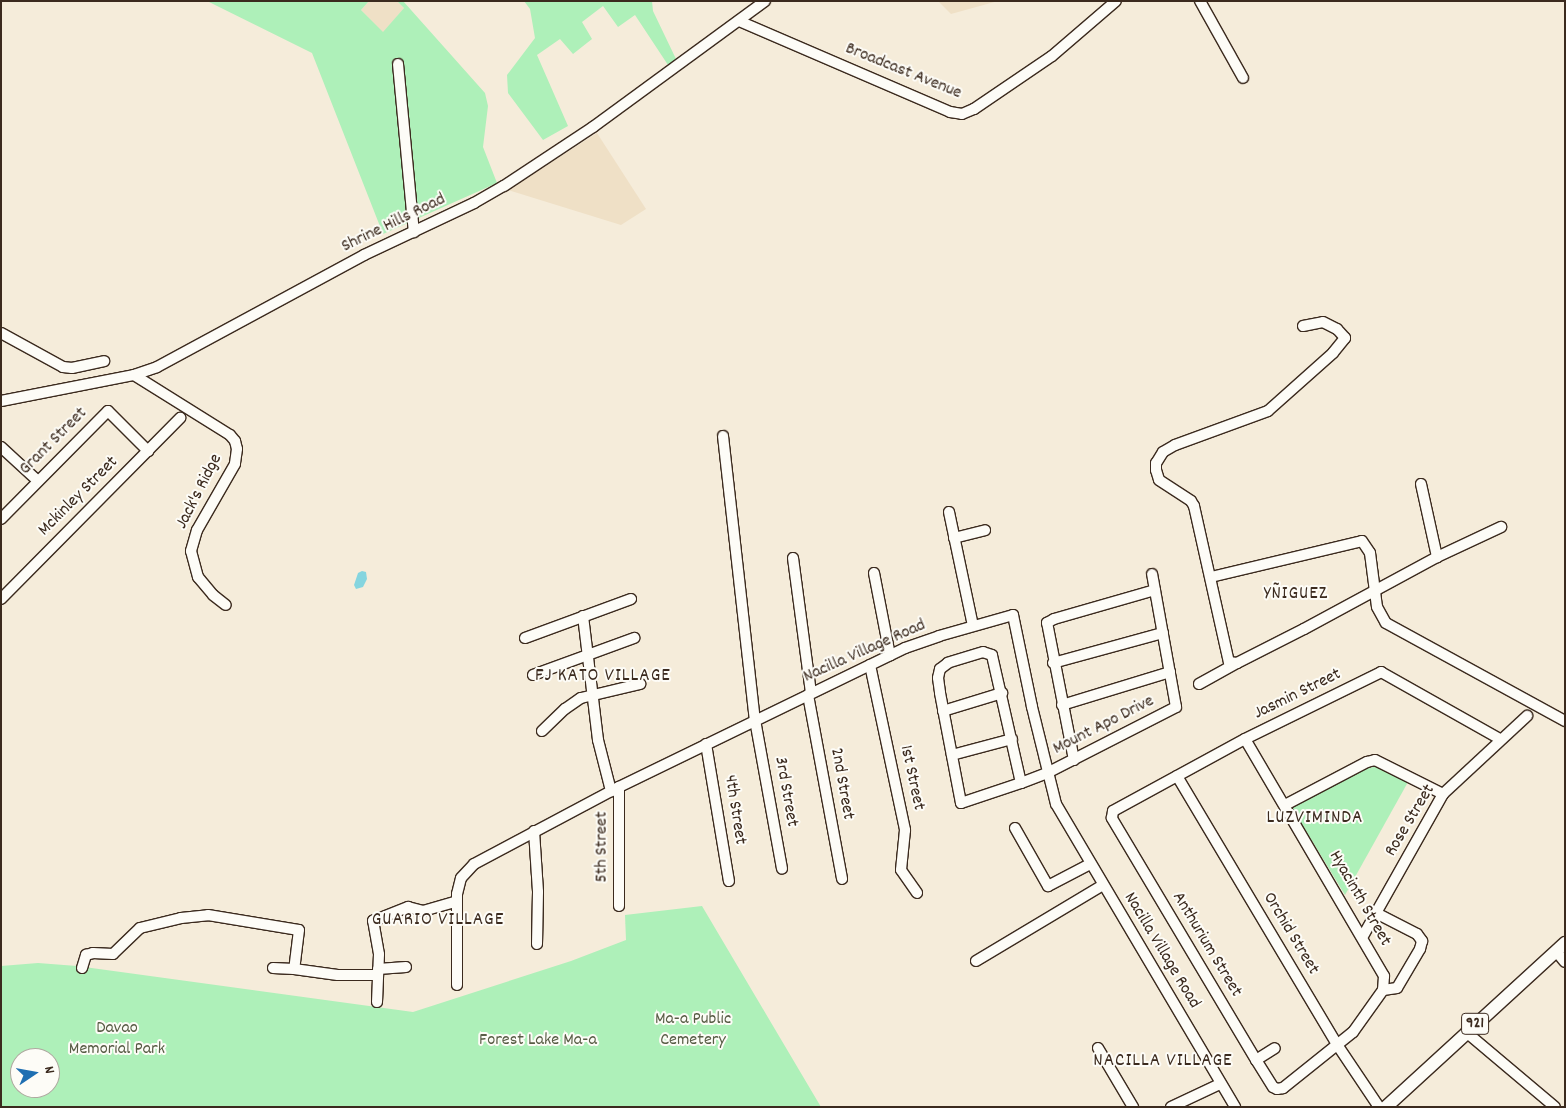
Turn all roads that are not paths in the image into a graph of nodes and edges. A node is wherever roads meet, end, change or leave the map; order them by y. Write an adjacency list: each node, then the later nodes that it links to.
1 (765, 1): 4 (street, Shrine Hills Road)
2 (1116, 1): 4 (street, Broadcast Avenue)
3 (1200, 1): 6 (street)
4 (739, 21): 7 (street, Shrine Hills Road)
5 (398, 64): 7 (street)
6 (1244, 78)
7 (414, 232): 11 (street, Shrine Hills Road)
8 (1303, 326): 28 (street)
9 (1, 333): 10 (street)
10 (104, 361)
11 (134, 375): 12 (street, Shrine Hills Road); 33 (street, Jack's Ridge)
12 (1, 401)
13 (180, 418): 16 (street, Mckinley Street)
14 (722, 436): 54 (street, 3rd Street)
15 (1, 447): 17 (street)
16 (148, 451): 17 (street, Grant Street); 31 (street, Mckinley Street)
17 (38, 481): 20 (street, Grant Street)
18 (1421, 484): 24 (street)
19 (949, 512): 23 (street)
20 (1, 518)
21 (1501, 527): 24 (street)
22 (985, 530): 23 (street)
23 (954, 538): 35 (street)
24 (1437, 557): 30 (street)
25 (793, 558): 49 (street, 2nd Street)
26 (874, 573): 40 (street)
27 (1152, 574): 29 (street)
28 (1211, 577): 30 (street); 42 (street)
29 (1155, 590): 36 (street); 41 (street)
30 (1376, 591): 42 (street); 55 (street)
31 (1, 599)
32 (631, 599): 34 (street)
33 (226, 605)
34 (583, 616): 37 (street); 39 (street, 5th Street)
35 (973, 626): 40 (street, Nacilla Village Road); 63 (street, Nacilla Village Road)
36 (1163, 633): 41 (street); 44 (street)
37 (525, 638)
38 (634, 638): 39 (street)
39 (587, 655): 45 (street); 50 (street, 5th Street)
40 (890, 655): 43 (street, Nacilla Village Road)
41 (1053, 663): 51 (street)
42 (1237, 663): 47 (street)
43 (870, 665): 49 (street, Nacilla Village Road); 77 (street, 1st Street)
44 (1170, 672): 51 (street); 62 (street, Mount Apo Drive)
45 (533, 675)
46 (640, 684): 50 (street)
47 (1199, 684)
48 (1002, 693): 52 (street); 52 (street); 57 (street)
49 (810, 694): 54 (street, Nacilla Village Road); 74 (street, 2nd Street)
50 (592, 696): 56 (street); 66 (street, 5th Street)
51 (1062, 705): 62 (street)
52 (943, 711): 61 (street)
53 (1527, 716): 59 (street, Rose Street)
54 (755, 720): 60 (street, Nacilla Village Road); 73 (street, 3rd Street)
55 (1565, 721)
56 (542, 731)
57 (1012, 739): 61 (street); 65 (street)
58 (1245, 739): 59 (street, Jasmin Street); 64 (street, Jasmin Street); 68 (street, Hyacinth Street)
59 (1500, 739): 67 (street, Rose Street)
60 (706, 744): 66 (street, Nacilla Village Road); 75 (street, 4th Street)
61 (952, 755): 65 (street, Mount Apo Drive)
62 (1074, 760): 63 (street, Mount Apo Drive)
63 (1047, 773): 65 (street, Mount Apo Drive); 72 (street, Nacilla Village Road)
64 (1177, 776): 69 (street, Jasmin Street); 95 (street, Orchid Street)
65 (1021, 783)
66 (615, 789): 71 (street, Nacilla Village Road); 79 (street, 5th Street)
67 (1443, 794): 68 (street); 80 (street, Rose Street)
68 (1285, 805): 81 (street, Hyacinth Street)
69 (1112, 814): 98 (street, Anthurium Street)
70 (1015, 828): 72 (street)
71 (534, 831): 78 (street, Nacilla Village Road); 82 (street)
72 (1090, 864): 76 (street, Nacilla Village Road)
73 (782, 869)
74 (842, 879)
75 (729, 881)
76 (1103, 885): 84 (street); 99 (street, Nacilla Village Road)
77 (918, 893)
78 (457, 901): 90 (street); 91 (street, Nacilla Village Road)
79 (618, 906)
80 (1376, 913): 81 (street, Rose Street); 92 (street)
81 (1362, 936): 92 (street, Hyacinth Street)
82 (537, 944)
83 (1560, 947): 85 (street); 94 (main road, 921)
84 (976, 961)
85 (1565, 962)
86 (406, 967): 90 (street)
87 (82, 968): 89 (street)
88 (273, 968): 89 (street)
89 (294, 969): 90 (street)
90 (377, 972): 93 (street)
91 (457, 985)
92 (1383, 990): 95 (street)
93 (377, 1002)
94 (1466, 1032): 104 (main road, 921); 105 (street)
95 (1338, 1046): 98 (street, Anthurium Street); 103 (street, Orchid Street)
96 (1098, 1048): 100 (street)
97 (1275, 1048): 98 (street)
98 (1256, 1060)
99 (1220, 1084): 101 (street); 102 (street, Nacilla Village Road)
100 (1133, 1107)
101 (1171, 1107)
102 (1235, 1107)
103 (1379, 1107)
104 (1386, 1107)
105 (1555, 1107)

